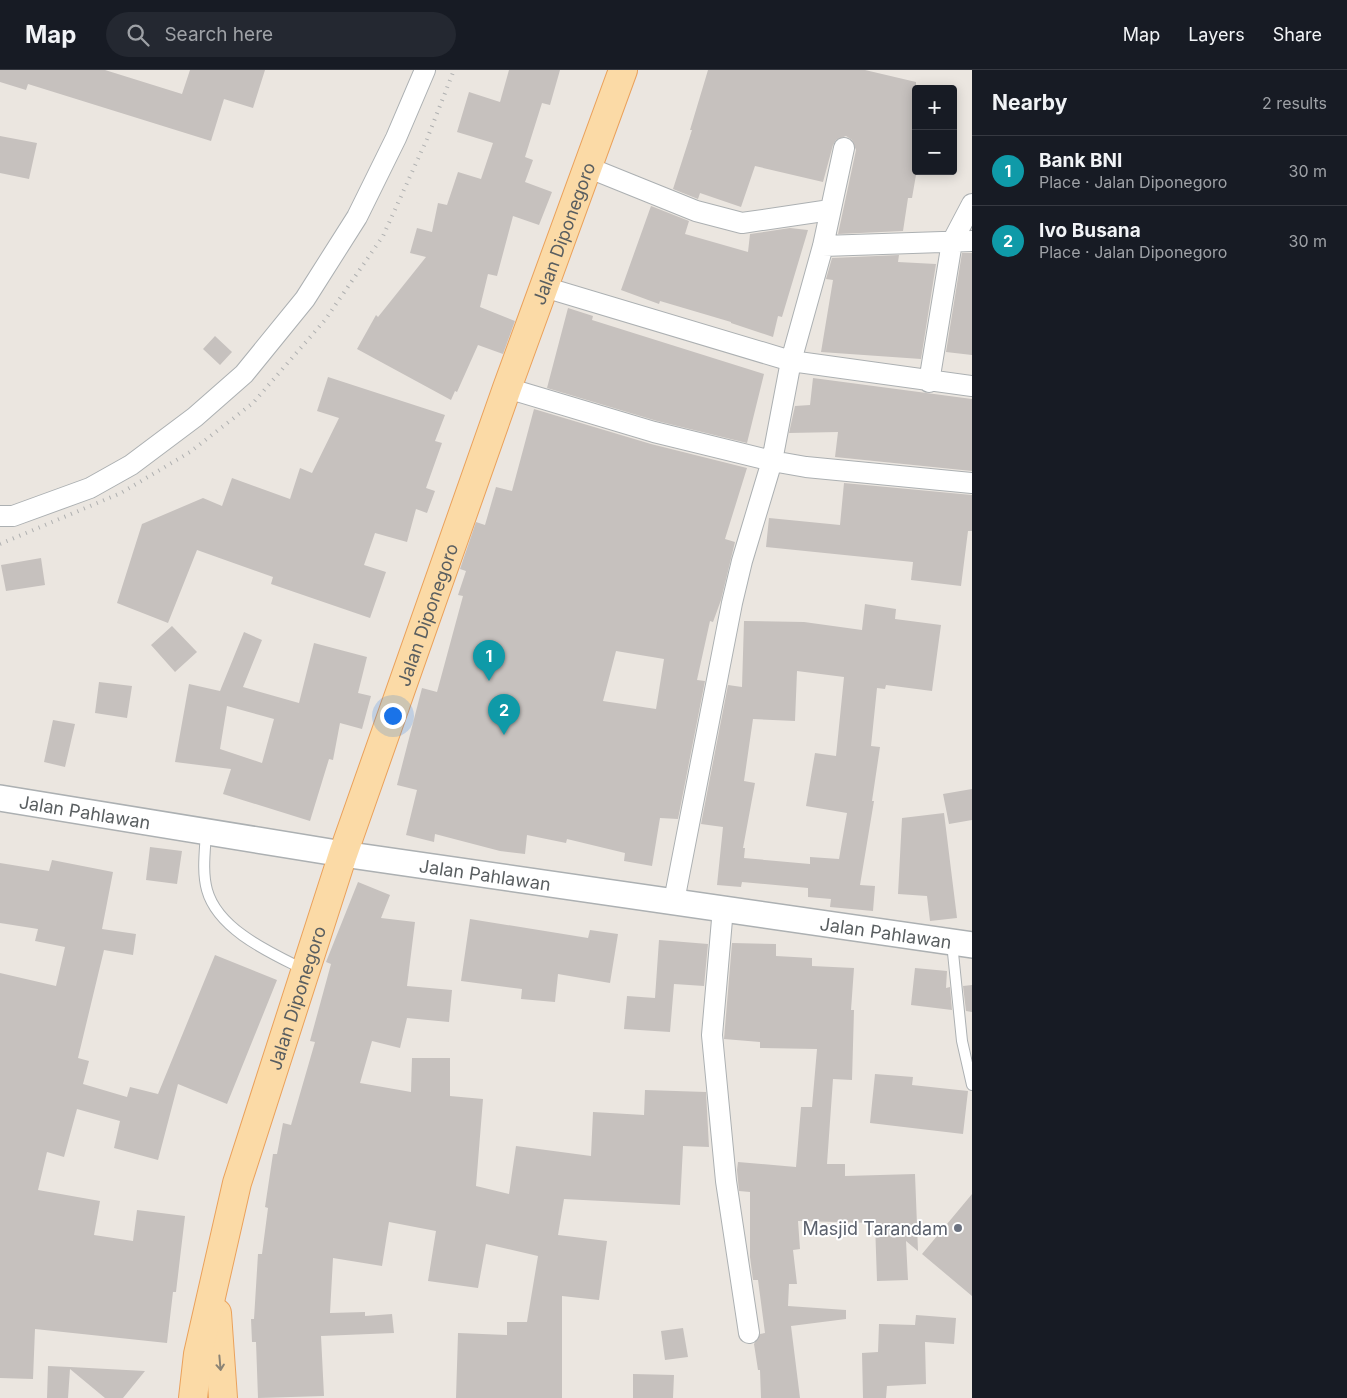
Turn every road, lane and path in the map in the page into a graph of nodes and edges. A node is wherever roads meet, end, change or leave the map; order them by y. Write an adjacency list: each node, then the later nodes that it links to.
1 (425, 70): 16 (street)
2 (623, 70): 4 (main road, Jalan Diponegoro)
3 (844, 148): 6 (street)
4 (586, 167): 6 (street); 9 (main road, Jalan Diponegoro)
5 (972, 204): 7 (street)
6 (830, 210): 8 (street)
7 (962, 241): 8 (street); 11 (street)
8 (823, 246): 10 (street)
9 (544, 288): 10 (street); 13 (main road, Jalan Diponegoro)
10 (790, 361): 11 (street); 14 (street)
11 (929, 382): 12 (street)
12 (972, 386)
13 (507, 388): 14 (street); 19 (main road, Jalan Diponegoro)
14 (772, 461): 15 (street); 20 (street)
15 (972, 484)
16 (0, 516)
17 (0, 798): 18 (street, Jalan Pahlawan)
18 (206, 831): 19 (street, Jalan Pahlawan); 23 (lane)
19 (343, 854): 20 (street, Jalan Pahlawan); 23 (main road, Jalan Diponegoro)
20 (674, 901): 21 (street, Jalan Pahlawan)
21 (724, 908): 22 (street, Jalan Pahlawan); 26 (street)
22 (962, 944): 24 (lane)
23 (306, 970): 25 (main road, Jalan Diponegoro)
24 (972, 1085)
25 (215, 1280): 27 (main road, Jalan Diponegoro); 28 (main road, Jalan Diponegoro, one-way to 28)
26 (749, 1333)
27 (193, 1398)
28 (223, 1398)

